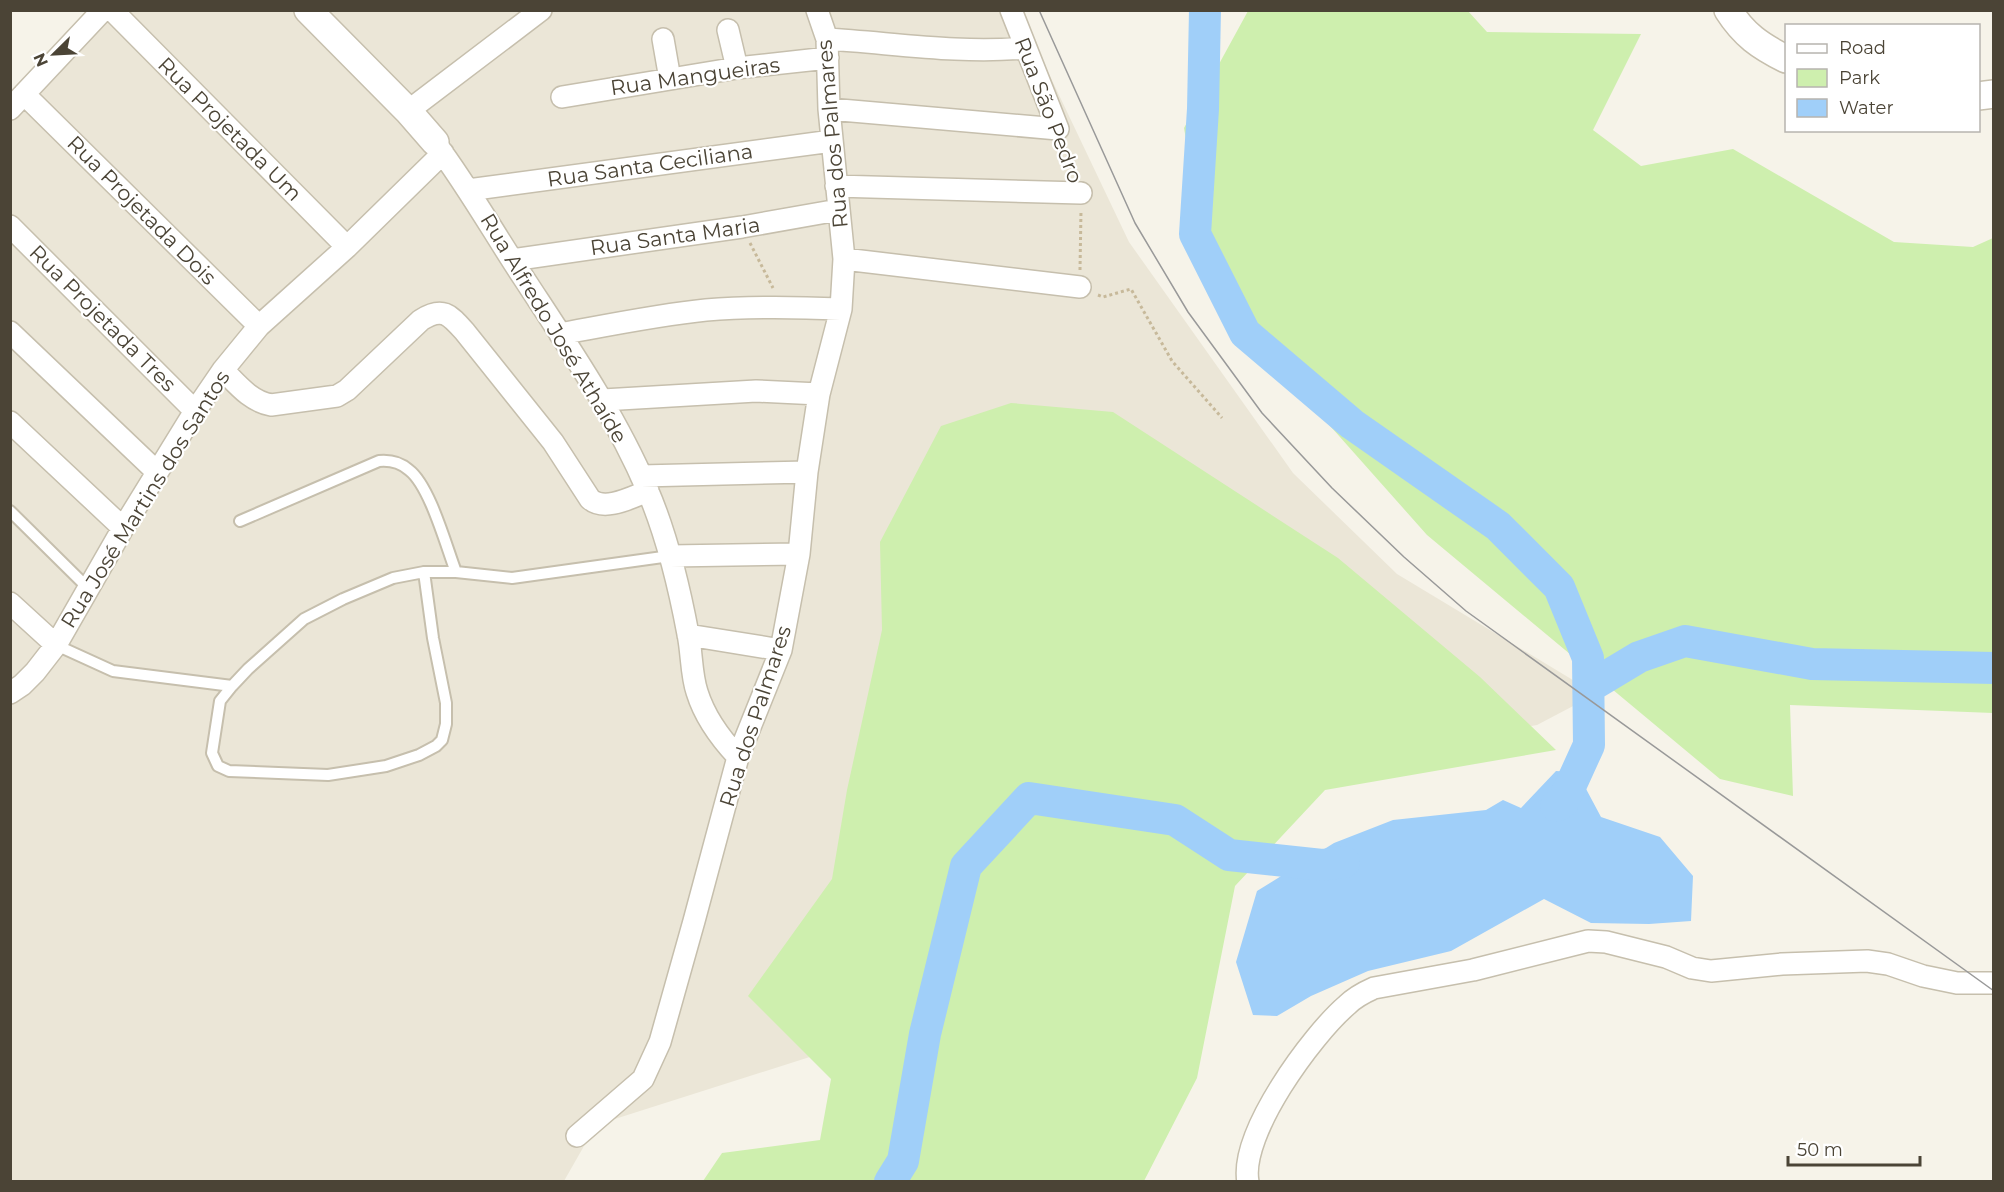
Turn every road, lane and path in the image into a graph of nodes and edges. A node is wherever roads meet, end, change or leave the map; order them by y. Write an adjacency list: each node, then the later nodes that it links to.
1 (103, 10): 16 (street)
2 (112, 10): 28 (street, Rua Projetada Um)
3 (308, 10): 18 (street)
4 (541, 10): 18 (street)
5 (817, 10): 10 (street, Rua dos Palmares)
6 (1011, 10): 11 (street, Rua São Pedro)
7 (1728, 10): 12 (street)
8 (728, 30): 13 (street)
9 (663, 39): 14 (street)
10 (828, 48): 11 (street, Rua Mangueiras); 13 (street, Rua Mangueiras); 17 (street, Rua dos Palmares)
11 (1025, 48): 19 (street, Rua São Pedro)
12 (1785, 58)
13 (737, 68): 14 (street, Rua Mangueiras)
14 (670, 79): 15 (street, Rua Mangueiras)
15 (562, 97)
16 (17, 101): 34 (street, Rua Projetada Dois)
17 (829, 109): 19 (street); 20 (street, Rua dos Palmares)
18 (408, 111): 21 (street)
19 (1058, 129): 24 (path, Rua São Pedro)
20 (832, 141): 22 (street, Rua dos Palmares); 23 (street, Rua Santa Ceciliana)
21 (439, 148): 23 (street, Rua Alfredo José Athaíde); 28 (street, Rua José Martins dos Santos)
22 (836, 186): 24 (street); 25 (street, Rua dos Palmares)
23 (468, 189): 30 (street, Rua Alfredo José Athaíde)
24 (1081, 193): 31 (path, Rua São Pedro)
25 (837, 210): 27 (street, Rua Santa Maria); 29 (street, Rua dos Palmares)
26 (10, 226): 40 (street, Rua Projetada Tres)
27 (742, 227): 30 (street, Rua Santa Maria); 32 (path)
28 (347, 247): 34 (street, Rua José Martins dos Santos)
29 (843, 259): 31 (street, Rua dos Palmares); 33 (street, Rua dos Palmares)
30 (512, 260): 36 (street, Rua Alfredo José Athaíde)
31 (1080, 287): 41 (path)
32 (782, 306): 33 (street); 36 (street)
33 (840, 309): 38 (street, Rua dos Palmares)
34 (259, 326): 37 (street, Rua José Martins dos Santos)
35 (10, 332): 44 (street)
36 (560, 334): 39 (street, Rua Alfredo José Athaíde)
37 (223, 370): 40 (street, Rua José Martins dos Santos); 45 (street)
38 (819, 394): 39 (street); 43 (street, Rua dos Palmares)
39 (603, 400): 45 (street, Rua Alfredo José Athaíde)
40 (195, 411): 44 (street, Rua José Martins dos Santos)
41 (1222, 418)
42 (10, 422): 48 (street)
43 (807, 471): 45 (street); 49 (street, Rua dos Palmares)
44 (157, 472): 48 (street, Rua José Martins dos Santos)
45 (645, 484): 50 (street, Rua Alfredo José Athaíde)
46 (10, 511): 53 (lane)
47 (240, 521): 52 (lane)
48 (123, 528): 53 (street, Rua José Martins dos Santos)
49 (799, 554): 50 (street); 57 (street, Rua dos Palmares)
50 (670, 556): 52 (lane); 55 (street, Rua Alfredo José Athaíde)
51 (424, 572): 52 (lane); 58 (lane); 58 (lane)
52 (456, 572)
53 (88, 588): 56 (street, Rua José Martins dos Santos)
54 (10, 603): 56 (street, Rua José Martins dos Santos)
55 (688, 635): 57 (street); 60 (street, Rua Alfredo José Athaíde)
56 (56, 645): 58 (lane); 59 (street, Rua José Martins dos Santos)
57 (781, 650): 60 (street, Rua dos Palmares)
58 (232, 686)
59 (10, 693)
60 (738, 757): 62 (street, Rua dos Palmares)
61 (1994, 983): 63 (street)
62 (577, 1136)
63 (1248, 1182)

